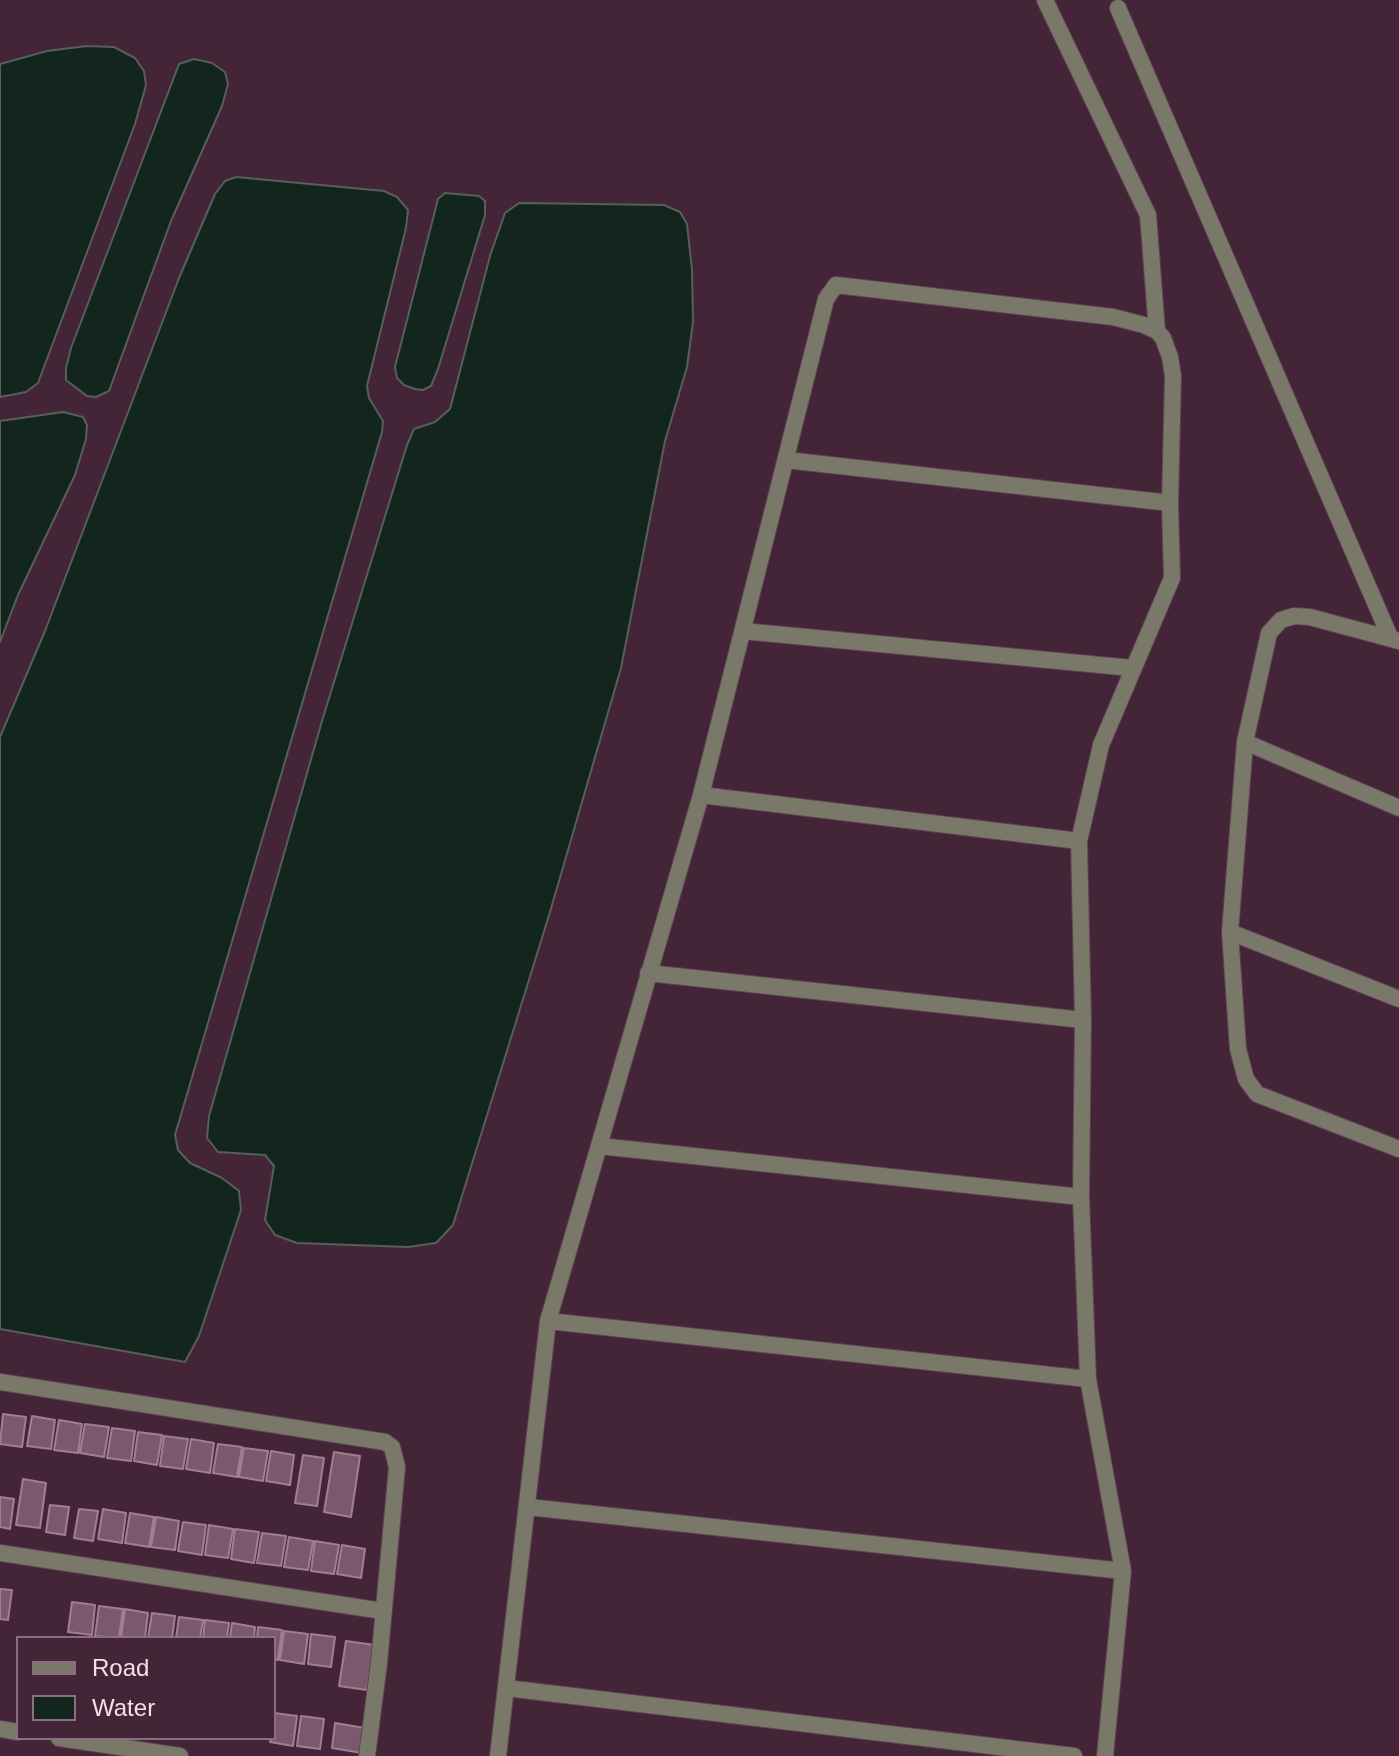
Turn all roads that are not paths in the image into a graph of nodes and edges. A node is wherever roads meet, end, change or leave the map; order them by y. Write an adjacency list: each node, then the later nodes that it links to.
1 (1045, 0): 3 (street)
2 (1118, 8): 7 (street)
3 (1157, 331): 4 (street); 5 (street)
4 (786, 460): 5 (street); 6 (street)
5 (1170, 503): 8 (street)
6 (743, 631): 8 (street); 10 (street)
7 (1395, 639): 9 (street)
8 (1132, 668): 12 (street)
9 (1245, 742): 11 (street); 13 (street)
10 (701, 795): 12 (street); 14 (street)
11 (1399, 808)
12 (1079, 841): 16 (street)
13 (1230, 932): 15 (street); 18 (street)
14 (648, 973): 16 (street); 17 (street)
15 (1399, 999)
16 (1083, 1020): 19 (street)
17 (599, 1146): 19 (street); 20 (street)
18 (1399, 1149)
19 (1081, 1197): 21 (street)
20 (548, 1321): 21 (street); 23 (street)
21 (1088, 1379): 25 (street)
22 (0, 1382): 26 (street)
23 (528, 1507): 25 (street); 27 (street)
24 (0, 1553): 26 (street)
25 (1123, 1571): 33 (street)
26 (383, 1611): 30 (street)
27 (506, 1688): 31 (street); 32 (street)
28 (72, 1740): 29 (street)
29 (180, 1756)
30 (367, 1756)
31 (498, 1756)
32 (1074, 1756)
33 (1105, 1756)

